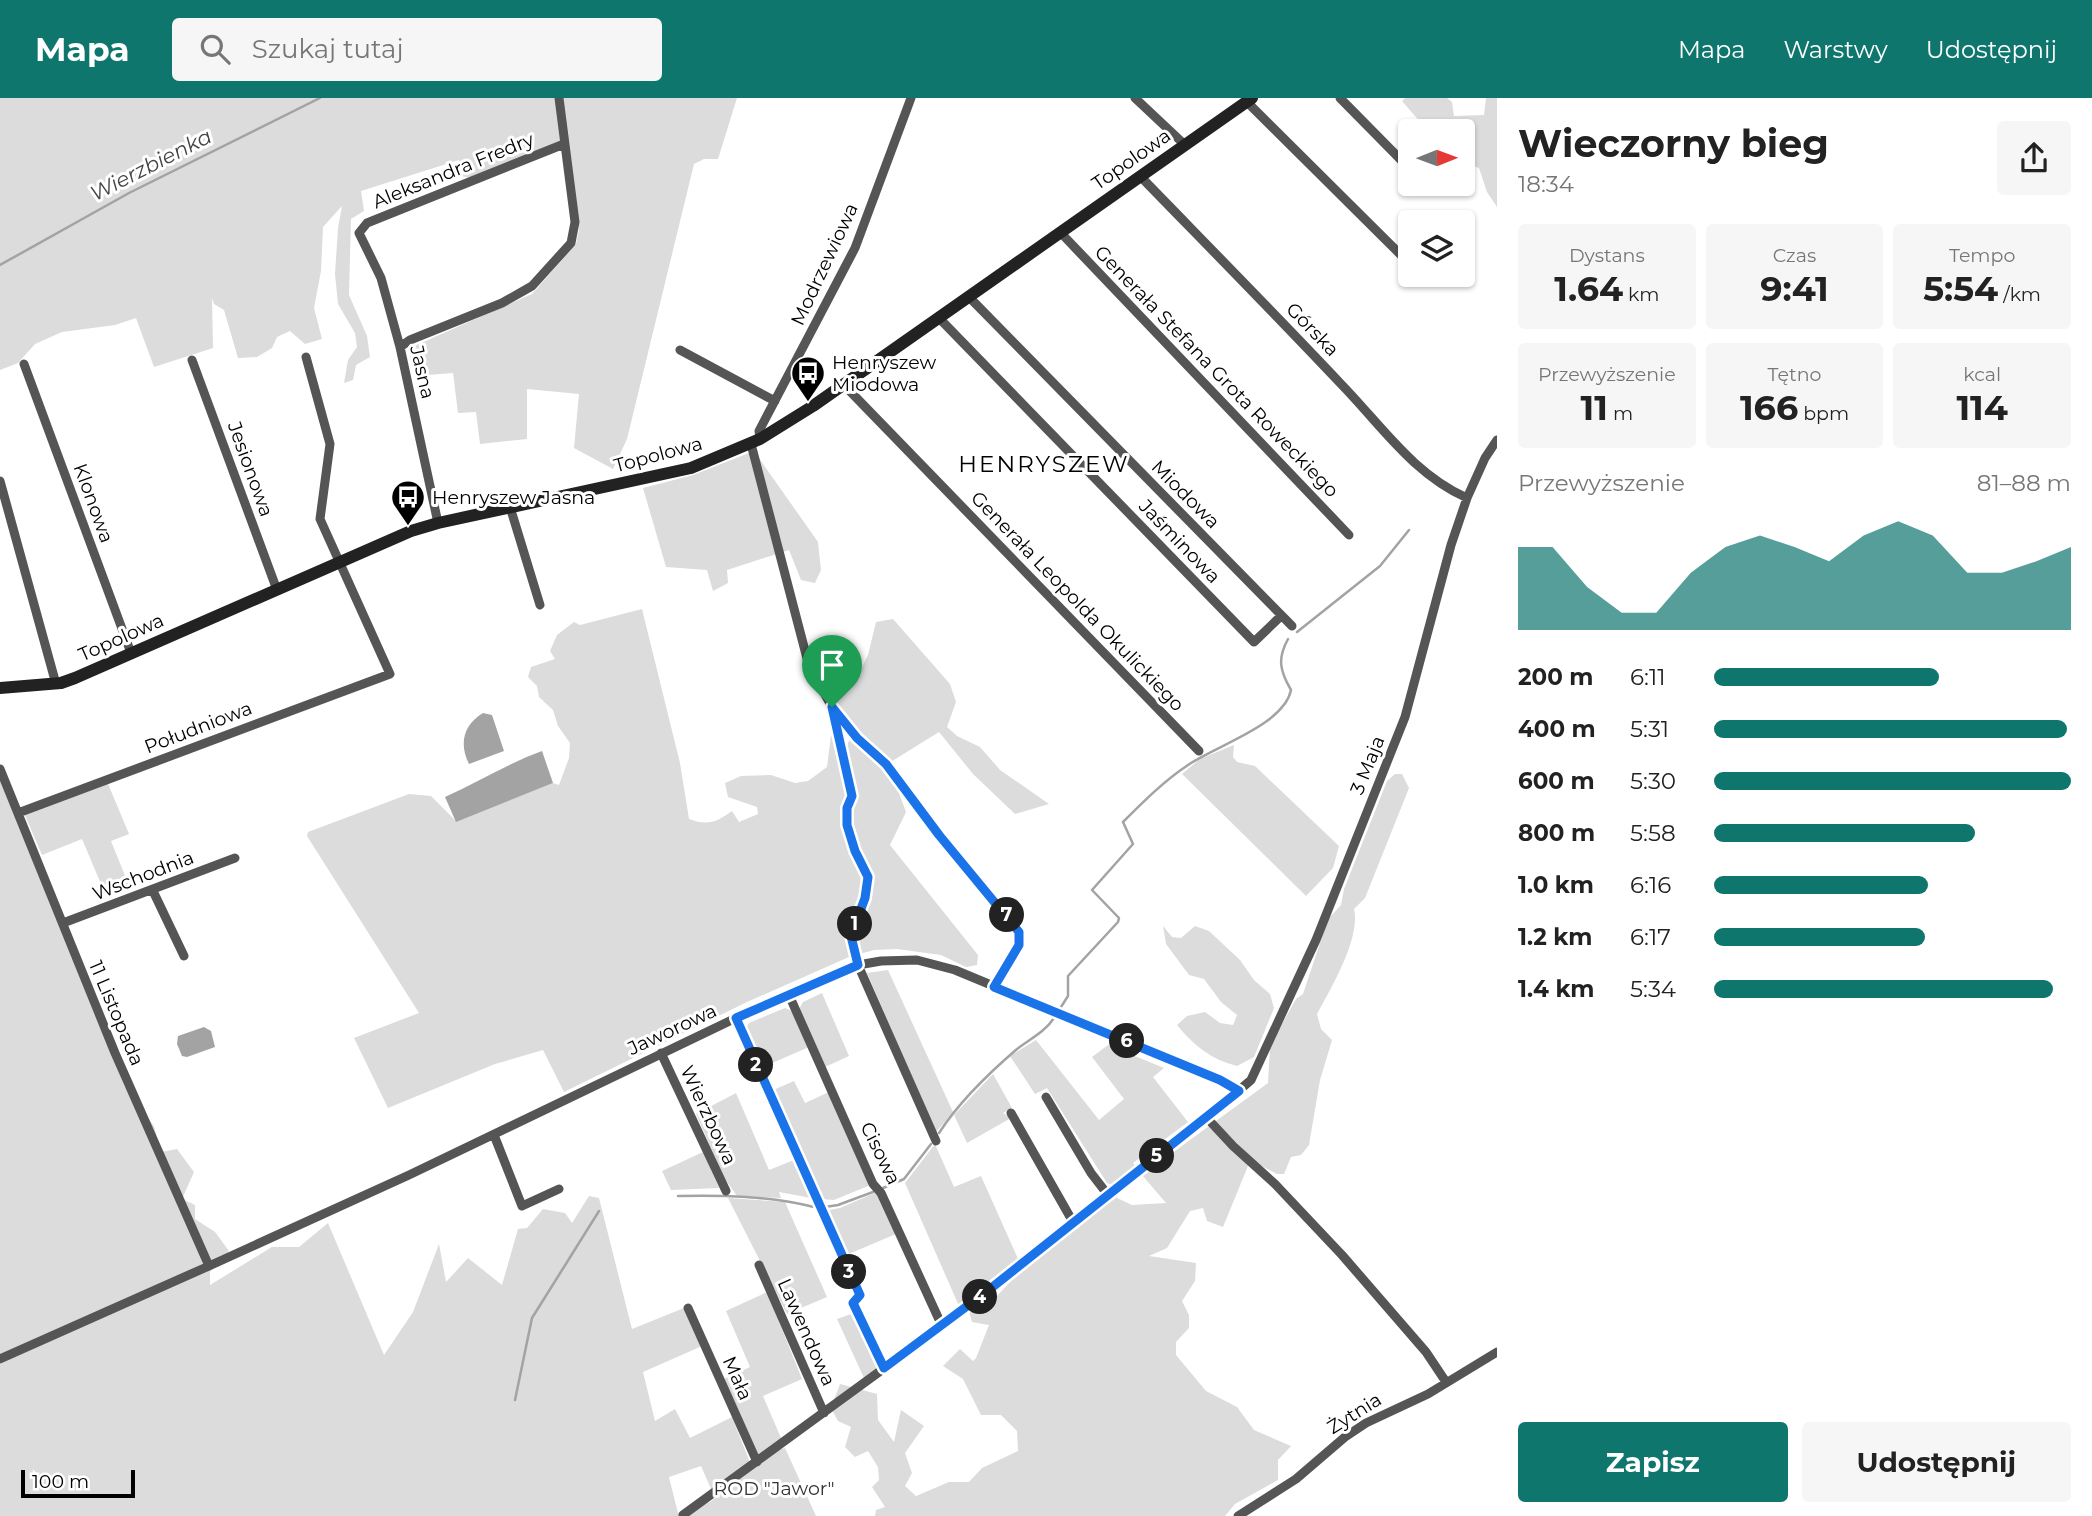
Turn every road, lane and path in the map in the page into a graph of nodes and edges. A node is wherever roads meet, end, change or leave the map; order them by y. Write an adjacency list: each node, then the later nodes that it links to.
1 (559, 98): 6 (street)
2 (911, 98): 21 (street, Modrzewiowa)
3 (1135, 98): 7 (street)
4 (1340, 98): 8 (street)
5 (1249, 100): 7 (street, Topolowa); 12 (street)
6 (564, 144): 11 (street, Aleksandra Fredry); 15 (street)
7 (1185, 145): 9 (street, Topolowa)
8 (1398, 157)
9 (1140, 176): 10 (street, Topolowa); 25 (street, Górska)
10 (1060, 232): 13 (street, Topolowa); 28 (street, Generała Stefana Grota Roweckiego)
11 (359, 233): 15 (street, Jasna)
12 (1398, 252)
13 (968, 296): 14 (street, Topolowa); 32 (street, Miodowa)
14 (938, 317): 20 (street, Topolowa); 32 (street, Jaśminowa)
15 (400, 347): 27 (street, Jasna)
16 (680, 350): 21 (street)
17 (306, 357): 29 (street)
18 (192, 360): 30 (street, Jesionowa)
19 (24, 364): 34 (street, Klonowa)
20 (844, 384): 23 (street, Topolowa); 38 (street, Generała Leopolda Okulickiego)
21 (775, 401): 23 (street, Modrzewiowa)
22 (1497, 440): 25 (street, 3 Maja)
23 (756, 442): 26 (street, Topolowa); 37 (street)
24 (0, 481): 35 (street)
25 (1467, 498): 50 (street, 3 Maja)
26 (510, 508): 27 (street, Topolowa); 31 (street)
27 (438, 523): 29 (street, Topolowa)
28 (1349, 535)
29 (339, 563): 30 (street, Topolowa); 40 (street, Południowa)
30 (277, 590): 34 (street, Topolowa)
31 (540, 605)
32 (1282, 616): 33 (street, Miodowa)
33 (1292, 626)
34 (131, 653): 35 (street, Topolowa)
35 (56, 684): 36 (street, Topolowa)
36 (0, 688)
37 (832, 707): 45 (street); 46 (street)
38 (1199, 751)
39 (0, 769): 40 (street, 11 Listopada)
40 (18, 813): 43 (street, 11 Listopada)
41 (235, 858): 42 (street, Wschodnia)
42 (153, 891): 43 (street, Wschodnia); 44 (street)
43 (63, 923): 61 (street, 11 Listopada)
44 (184, 956)
45 (858, 965): 46 (street, Jaworowa); 47 (street, Jaworowa); 55 (street)
46 (994, 987): 50 (street, Jaworowa)
47 (789, 995): 48 (street, Jaworowa); 63 (street, Cisowa)
48 (736, 1018): 49 (street, Jaworowa); 66 (street)
49 (661, 1053): 54 (street, Jaworowa); 57 (street, Wierzbowa)
50 (1239, 1091): 53 (street, 3 Maja)
51 (1045, 1097): 58 (street)
52 (1011, 1113): 59 (street)
53 (1207, 1118): 58 (street, 3 Maja); 67 (street)
54 (494, 1135): 56 (street); 61 (street, Jaworowa)
55 (936, 1141)
56 (559, 1189)
57 (726, 1191)
58 (1108, 1195): 59 (street, 3 Maja)
59 (1073, 1222): 63 (street, 3 Maja)
60 (759, 1265): 68 (street, Lawendowa)
61 (209, 1266): 65 (street, Jaworowa)
62 (688, 1308): 69 (street, Mała)
63 (942, 1326): 66 (street, 3 Maja)
64 (1497, 1352): 67 (street, Żytnia)
65 (0, 1359)
66 (884, 1368): 68 (street, 3 Maja)
67 (1446, 1382): 71 (street, Żytnia)
68 (824, 1413): 69 (street, 3 Maja)
69 (757, 1462): 70 (street, 3 Maja)
70 (683, 1515)
71 (1238, 1516)

